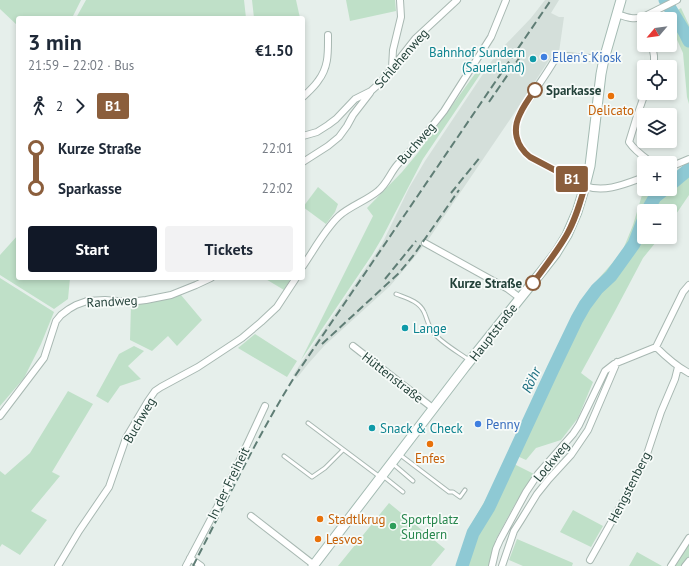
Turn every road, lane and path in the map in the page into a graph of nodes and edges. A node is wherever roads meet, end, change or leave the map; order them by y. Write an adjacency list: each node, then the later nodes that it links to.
1 (400, 0): 11 (street)
2 (457, 0): 11 (street, Schlehenweg)
3 (506, 0): 23 (street, Buchweg)
4 (621, 0): 7 (main road, Hauptstraße)
5 (677, 0): 6 (street)
6 (652, 12)
7 (617, 14): 8 (street); 10 (main road, Hauptstraße)
8 (637, 18)
9 (328, 35): 13 (street)
10 (604, 59): 21 (main road, Hauptstraße); 21 (street)
11 (392, 68): 12 (street, Schlehenweg)
12 (371, 91): 15 (street, Schlehenweg); 18 (street)
13 (305, 95)
14 (643, 100): 16 (street)
15 (305, 135)
16 (643, 156)
17 (689, 159): 19 (street)
18 (305, 161)
19 (677, 164)
20 (637, 180): 21 (street)
21 (585, 186): 28 (main road, Hauptstraße)
22 (425, 243): 28 (street)
23 (305, 263)
24 (207, 280): 37 (street, Randweg)
25 (295, 280): 53 (street, Buchweg)
26 (689, 284): 30 (street)
27 (396, 294): 31 (lane)
28 (520, 298): 31 (main road, Hauptstraße)
29 (352, 346): 36 (street, Hüttenstraße)
30 (656, 346): 32 (street, Lockweg); 33 (street)
31 (470, 362): 36 (main road, Hauptstraße)
32 (617, 362): 56 (street, Lockweg); 57 (street, Lockweg)
33 (678, 367): 34 (street); 50 (street, Hengstenberg)
34 (689, 373)
35 (265, 406): 49 (street, In der Freiheit)
36 (434, 409): 40 (main road, Hauptstraße)
37 (0, 416)
38 (308, 424): 39 (lane)
39 (343, 450): 41 (lane); 43 (lane)
40 (399, 454): 42 (main road, Hauptstraße); 45 (lane)
41 (284, 456)
42 (392, 463): 43 (main road, Hauptstraße); 44 (lane)
43 (382, 477): 46 (lane); 52 (main road, Hauptstraße)
44 (413, 481)
45 (465, 490)
46 (403, 492)
47 (251, 516): 52 (street)
48 (689, 538): 58 (street)
49 (190, 558): 54 (street, In der Freiheit); 55 (street)
50 (590, 560)
51 (689, 561): 59 (street)
52 (314, 565)
53 (58, 566)
54 (186, 566)
55 (201, 566)
56 (492, 566)
57 (502, 566)
58 (671, 566)
59 (685, 566)

